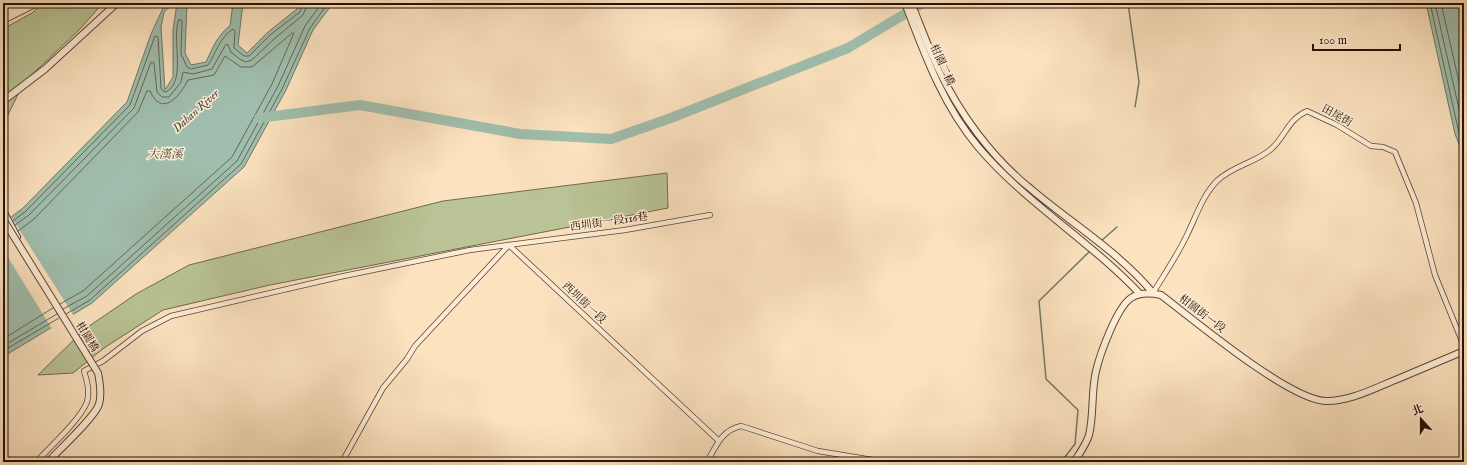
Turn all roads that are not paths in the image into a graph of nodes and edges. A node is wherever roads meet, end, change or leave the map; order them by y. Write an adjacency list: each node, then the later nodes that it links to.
1 (9, 3): 7 (street)
2 (25, 3): 8 (street)
3 (37, 3): 9 (street)
4 (117, 3): 10 (street)
5 (905, 3): 18 (street, 柑園二橋)
6 (911, 3): 17 (street, 柑園二橋)
7 (3, 6)
8 (3, 14)
9 (3, 20)
10 (3, 101)
11 (3, 211): 16 (street, bridge)
12 (710, 215): 15 (street, 西圳街一段116巷)
13 (3, 219): 16 (street, 柑園橋, bridge)
14 (3, 224): 16 (street, bridge)
15 (509, 245): 21 (street, 西圳街一段); 22 (street, 西圳街一段116巷); 24 (street)
16 (42, 282): 23 (street, 柑園橋, bridge)
17 (1153, 293): 18 (street); 19 (street, 田尾街); 20 (street, 柑園街一段)
18 (1140, 294): 27 (street)
19 (1464, 346)
20 (1464, 351)
21 (719, 441): 25 (street); 26 (street)
22 (36, 462)
23 (48, 462)
24 (342, 462)
25 (707, 462)
26 (885, 462)
27 (1074, 462)

